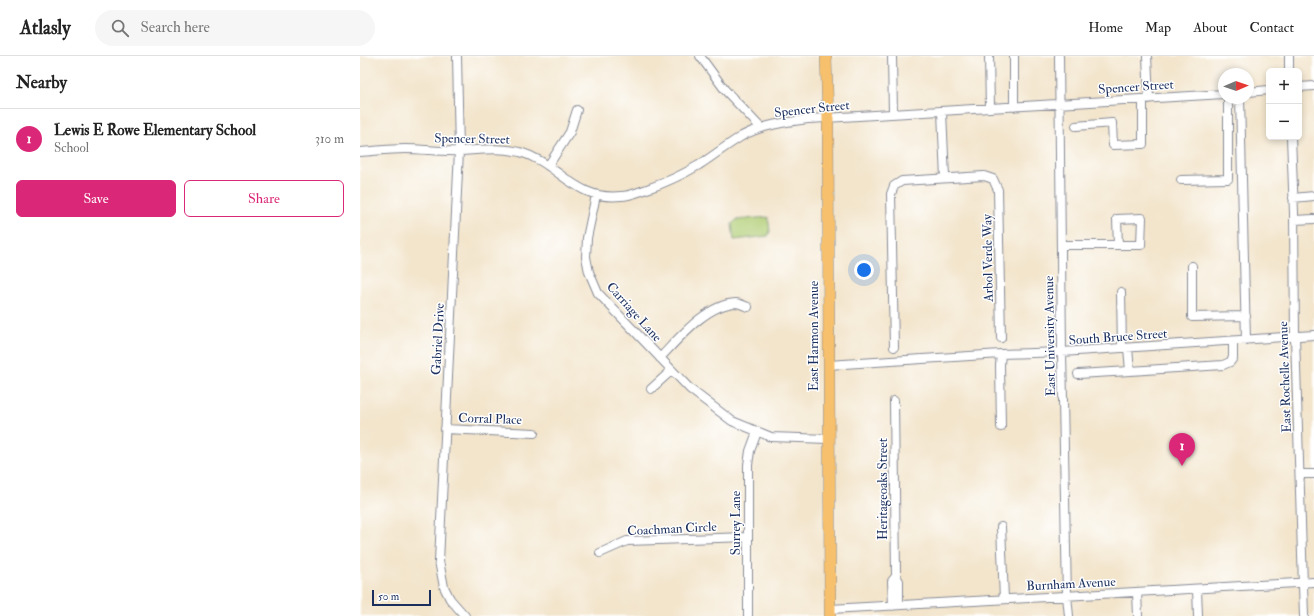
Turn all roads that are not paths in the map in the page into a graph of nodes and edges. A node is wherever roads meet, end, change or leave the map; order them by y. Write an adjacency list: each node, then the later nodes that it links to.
1 (457, 56): 29 (street, Gabriel Drive)
2 (700, 56): 27 (street)
3 (826, 56): 25 (main road, East Harmon Avenue)
4 (892, 56): 24 (street)
5 (989, 56): 21 (street)
6 (1014, 56): 20 (street)
7 (1059, 56): 17 (street, East University Avenue)
8 (1147, 56): 16 (street)
9 (1289, 56): 10 (street)
10 (1289, 68)
11 (1314, 86): 12 (street)
12 (1302, 87)
13 (1266, 90): 14 (street)
14 (1254, 91)
15 (1218, 94): 16 (street, Spencer Street)
16 (1146, 99): 17 (street, Spencer Street); 26 (street)
17 (1060, 104): 20 (street, Spencer Street); 39 (street, East University Avenue)
18 (1228, 104): 33 (street)
19 (1240, 104): 44 (street)
20 (1014, 107): 21 (street, Spencer Street)
21 (990, 108): 23 (street, Spencer Street)
22 (577, 110): 31 (street)
23 (942, 112): 24 (street, Spencer Street); 32 (street)
24 (893, 114): 25 (street, Spencer Street)
25 (828, 118): 27 (street, Spencer Street); 55 (main road, East Harmon Avenue)
26 (1076, 126)
27 (761, 128): 34 (street, Spencer Street)
28 (1291, 140): 36 (street, East Rochelle Avenue)
29 (459, 151): 30 (street, Spencer Street); 31 (street, Spencer Street); 62 (street, Gabriel Drive)
30 (360, 152)
31 (548, 166): 34 (street, Spencer Street)
32 (945, 178): 47 (street, Arbol Verde Way); 50 (street)
33 (1181, 180)
34 (596, 195): 54 (street, Carriage Lane)
35 (1314, 196): 36 (street)
36 (1293, 198): 38 (street, East Rochelle Avenue)
37 (1314, 219): 38 (street)
38 (1294, 220): 46 (street, East Rochelle Avenue)
39 (1061, 245): 40 (street); 52 (street, East University Avenue)
40 (1118, 245): 40 (street)
41 (1192, 266): 44 (street)
42 (1121, 292): 51 (street)
43 (748, 307): 54 (street)
44 (1246, 316): 48 (street)
45 (1314, 335): 46 (street, South Bruce Street)
46 (1295, 336): 48 (street, South Bruce Street); 66 (street, East Rochelle Avenue)
47 (1001, 338)
48 (1246, 340): 49 (street, South Bruce Street)
49 (1233, 341): 51 (street, South Bruce Street); 57 (street)
50 (894, 347)
51 (1125, 348): 52 (street, South Bruce Street); 57 (street)
52 (1062, 352): 53 (street, South Bruce Street); 75 (street, East University Avenue)
53 (1001, 354): 55 (street, South Bruce Street); 61 (street)
54 (660, 358): 56 (street, Carriage Lane)
55 (828, 365): 65 (main road, East Harmon Avenue)
56 (672, 370): 59 (street); 63 (street, Carriage Lane)
57 (1130, 371): 58 (street)
58 (1078, 374)
59 (651, 389)
60 (894, 401): 77 (street, Heritageoaks Street)
61 (1001, 427)
62 (445, 429): 64 (street, Corral Place); 79 (street, Gabriel Drive)
63 (757, 432): 65 (street, Carriage Lane); 69 (street, Surrey Lane)
64 (534, 433)
65 (828, 439): 78 (main road, East Harmon Avenue)
66 (1300, 474): 67 (street); 72 (street, East Rochelle Avenue)
67 (1314, 474)
68 (1001, 527): 76 (street)
69 (748, 536): 70 (street, Coachman Circle); 80 (street, Surrey Lane)
70 (600, 553)
71 (1314, 582): 72 (street, Burnham Avenue)
72 (1304, 583): 73 (street, Burnham Avenue); 84 (street, East Rochelle Avenue)
73 (1197, 589): 74 (street, Burnham Avenue); 83 (street)
74 (1137, 592): 75 (street, Burnham Avenue); 82 (street)
75 (1067, 596): 76 (street, Burnham Avenue); 81 (street, East University Avenue)
76 (1004, 599): 77 (street, Burnham Avenue)
77 (896, 605): 78 (street, Burnham Avenue)
78 (830, 613)
79 (465, 616)
80 (748, 616)
81 (1069, 616)
82 (1138, 616)
83 (1198, 616)
84 (1304, 616)

